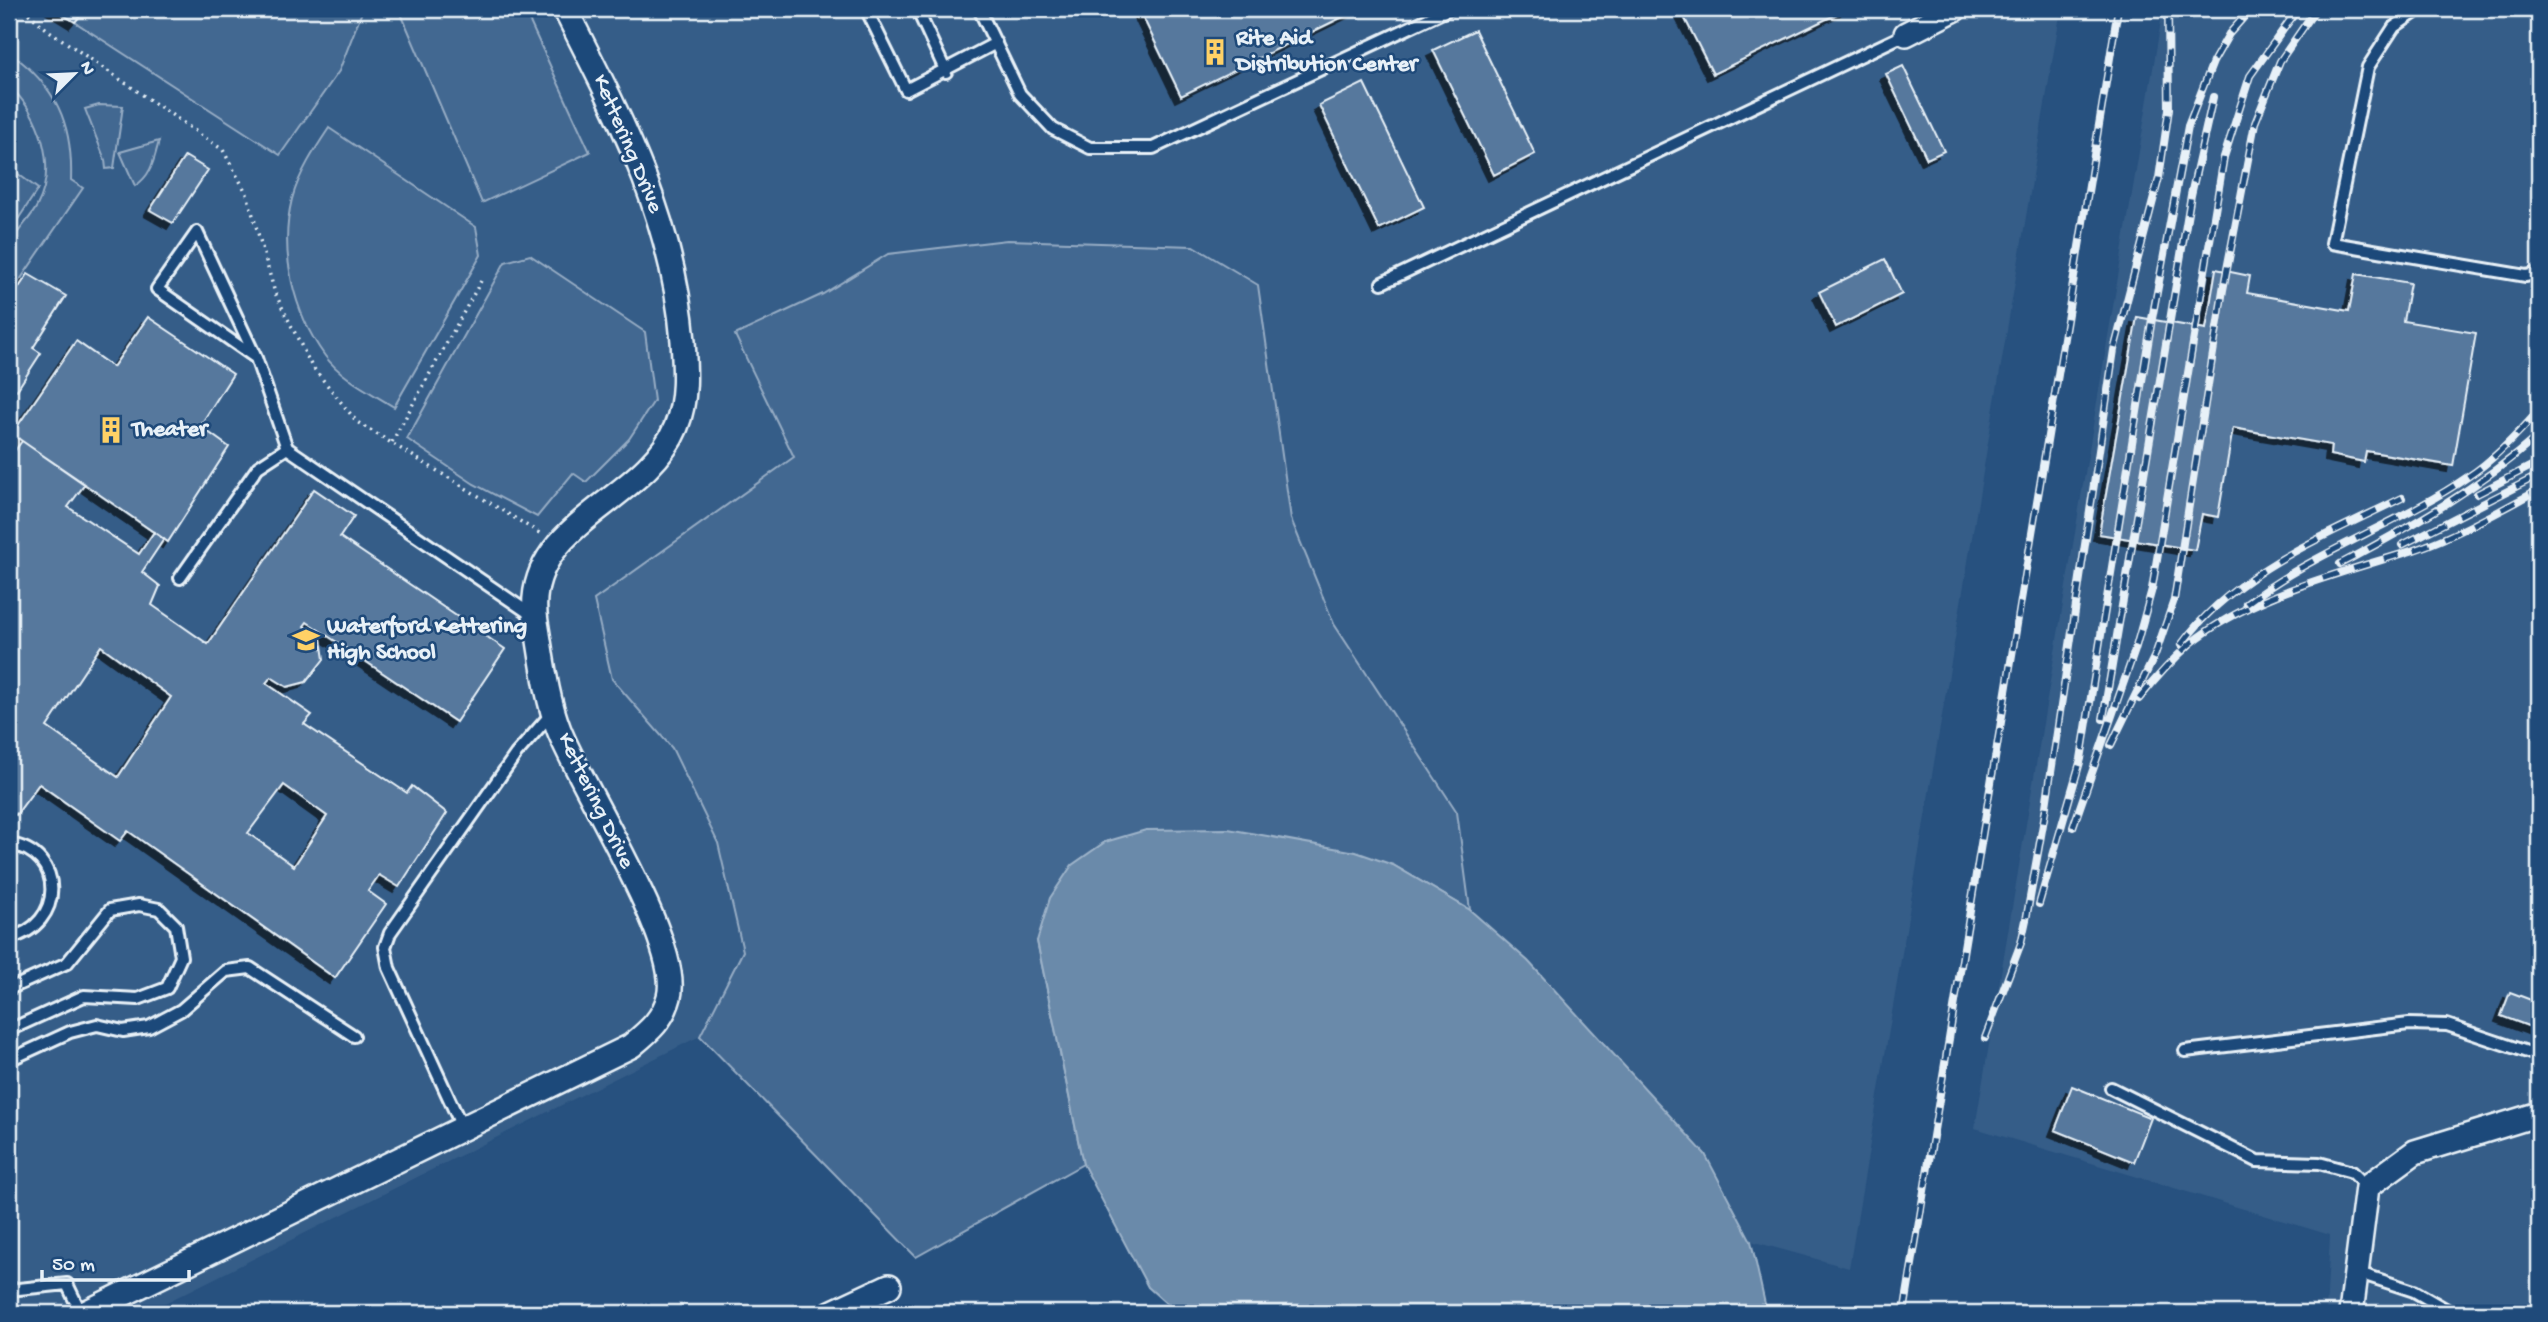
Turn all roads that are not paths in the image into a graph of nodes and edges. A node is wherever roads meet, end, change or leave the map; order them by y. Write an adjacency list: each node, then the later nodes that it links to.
1 (565, 9): 16 (street, Kettering Drive)
2 (866, 9): 10 (lane)
3 (917, 9): 10 (lane)
4 (979, 9): 9 (lane)
5 (1450, 9): 9 (lane)
6 (1955, 9): 8 (street)
7 (2420, 9): 11 (lane)
8 (1906, 34): 12 (lane)
9 (996, 43): 10 (lane)
10 (946, 72)
11 (2539, 273)
12 (1382, 283)
13 (256, 358): 13 (lane); 14 (lane)
14 (287, 448): 15 (lane); 16 (lane)
15 (180, 578)
16 (536, 617): 17 (street, Kettering Drive)
17 (554, 711): 28 (lane); 28 (street, Kettering Drive)
18 (9, 844): 19 (lane)
19 (9, 938)
20 (9, 989): 21 (lane)
21 (9, 1030)
22 (354, 1036): 25 (lane)
23 (2185, 1051): 24 (lane)
24 (2539, 1056)
25 (9, 1060)
26 (2111, 1088): 29 (lane)
27 (2539, 1114): 29 (street)
28 (463, 1129): 33 (street, Kettering Drive)
29 (2367, 1187): 30 (street)
30 (2356, 1272): 35 (street); 36 (lane)
31 (889, 1286): 34 (street)
32 (9, 1290): 33 (lane)
33 (83, 1313)
34 (831, 1313)
35 (2351, 1313)
36 (2452, 1313)

